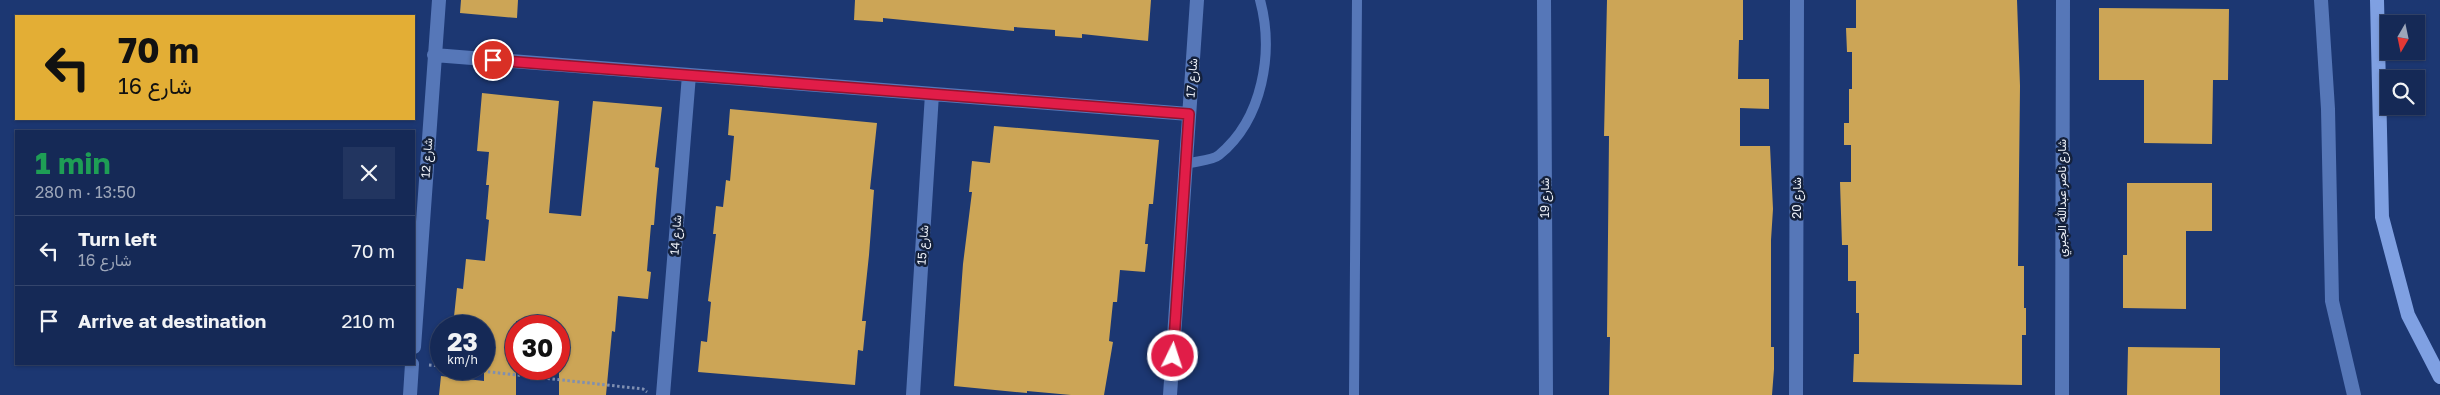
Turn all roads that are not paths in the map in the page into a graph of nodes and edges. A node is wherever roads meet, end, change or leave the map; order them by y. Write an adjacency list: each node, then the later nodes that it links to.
1 (438, 0): 10 (street, شارع 12)
2 (1197, 0): 13 (street, شارع 17)
3 (1260, 0): 14 (lane)
4 (1357, 0): 22 (lane)
5 (1544, 0): 23 (street, شارع 19)
6 (1797, 0): 24 (street, شارع 20)
7 (2063, 0): 25 (street, شارع ناصر عبدالله الجبري)
8 (2321, 0): 26 (street)
9 (2377, 0): 17 (highway)
10 (434, 55): 11 (street); 15 (street, شارع 12)
11 (689, 75): 12 (street); 19 (street, شارع 14)
12 (932, 94): 13 (street); 20 (street, شارع 15)
13 (1189, 114): 14 (street, شارع 17)
14 (1186, 164): 21 (street, شارع 17)
15 (415, 332)
16 (412, 365): 18 (street)
17 (2440, 377)
18 (410, 395)
19 (663, 395)
20 (913, 395)
21 (1170, 395)
22 (1354, 395)
23 (1546, 395)
24 (1796, 395)
25 (2062, 395)
26 (2354, 395)

